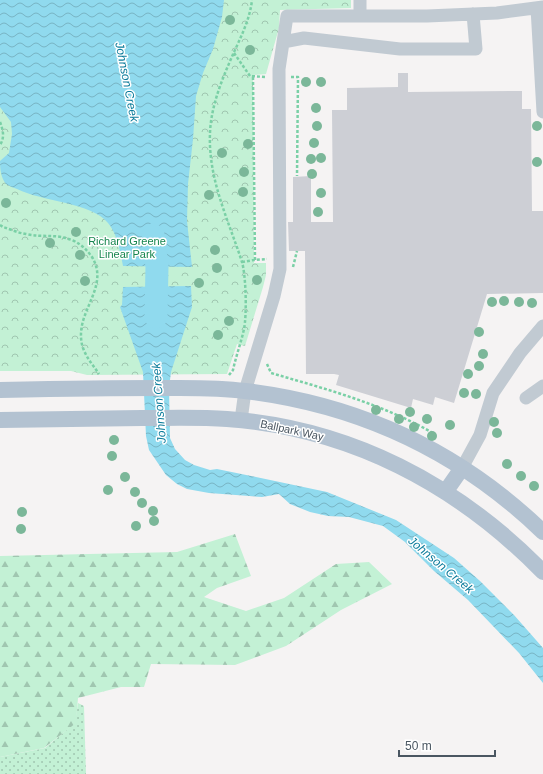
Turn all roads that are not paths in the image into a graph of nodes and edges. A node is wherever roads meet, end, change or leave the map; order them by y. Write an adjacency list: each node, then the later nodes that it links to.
1 (360, 0): 4 (lane)
2 (540, 8): 3 (lane); 6 (lane)
3 (473, 14): 4 (lane); 5 (lane)
4 (360, 16): 5 (lane)
5 (283, 42): 10 (lane)
6 (543, 112)
7 (543, 326): 14 (lane)
8 (543, 386): 11 (lane)
9 (0, 390): 10 (main road)
10 (245, 391): 13 (lane); 14 (main road)
11 (526, 398)
12 (0, 420): 13 (main road, Ballpark Way)
13 (241, 420): 15 (main road, Ballpark Way)
14 (462, 468): 15 (main road); 16 (main road)
15 (446, 492): 17 (main road, Ballpark Way)
16 (543, 532)
17 (543, 572)

